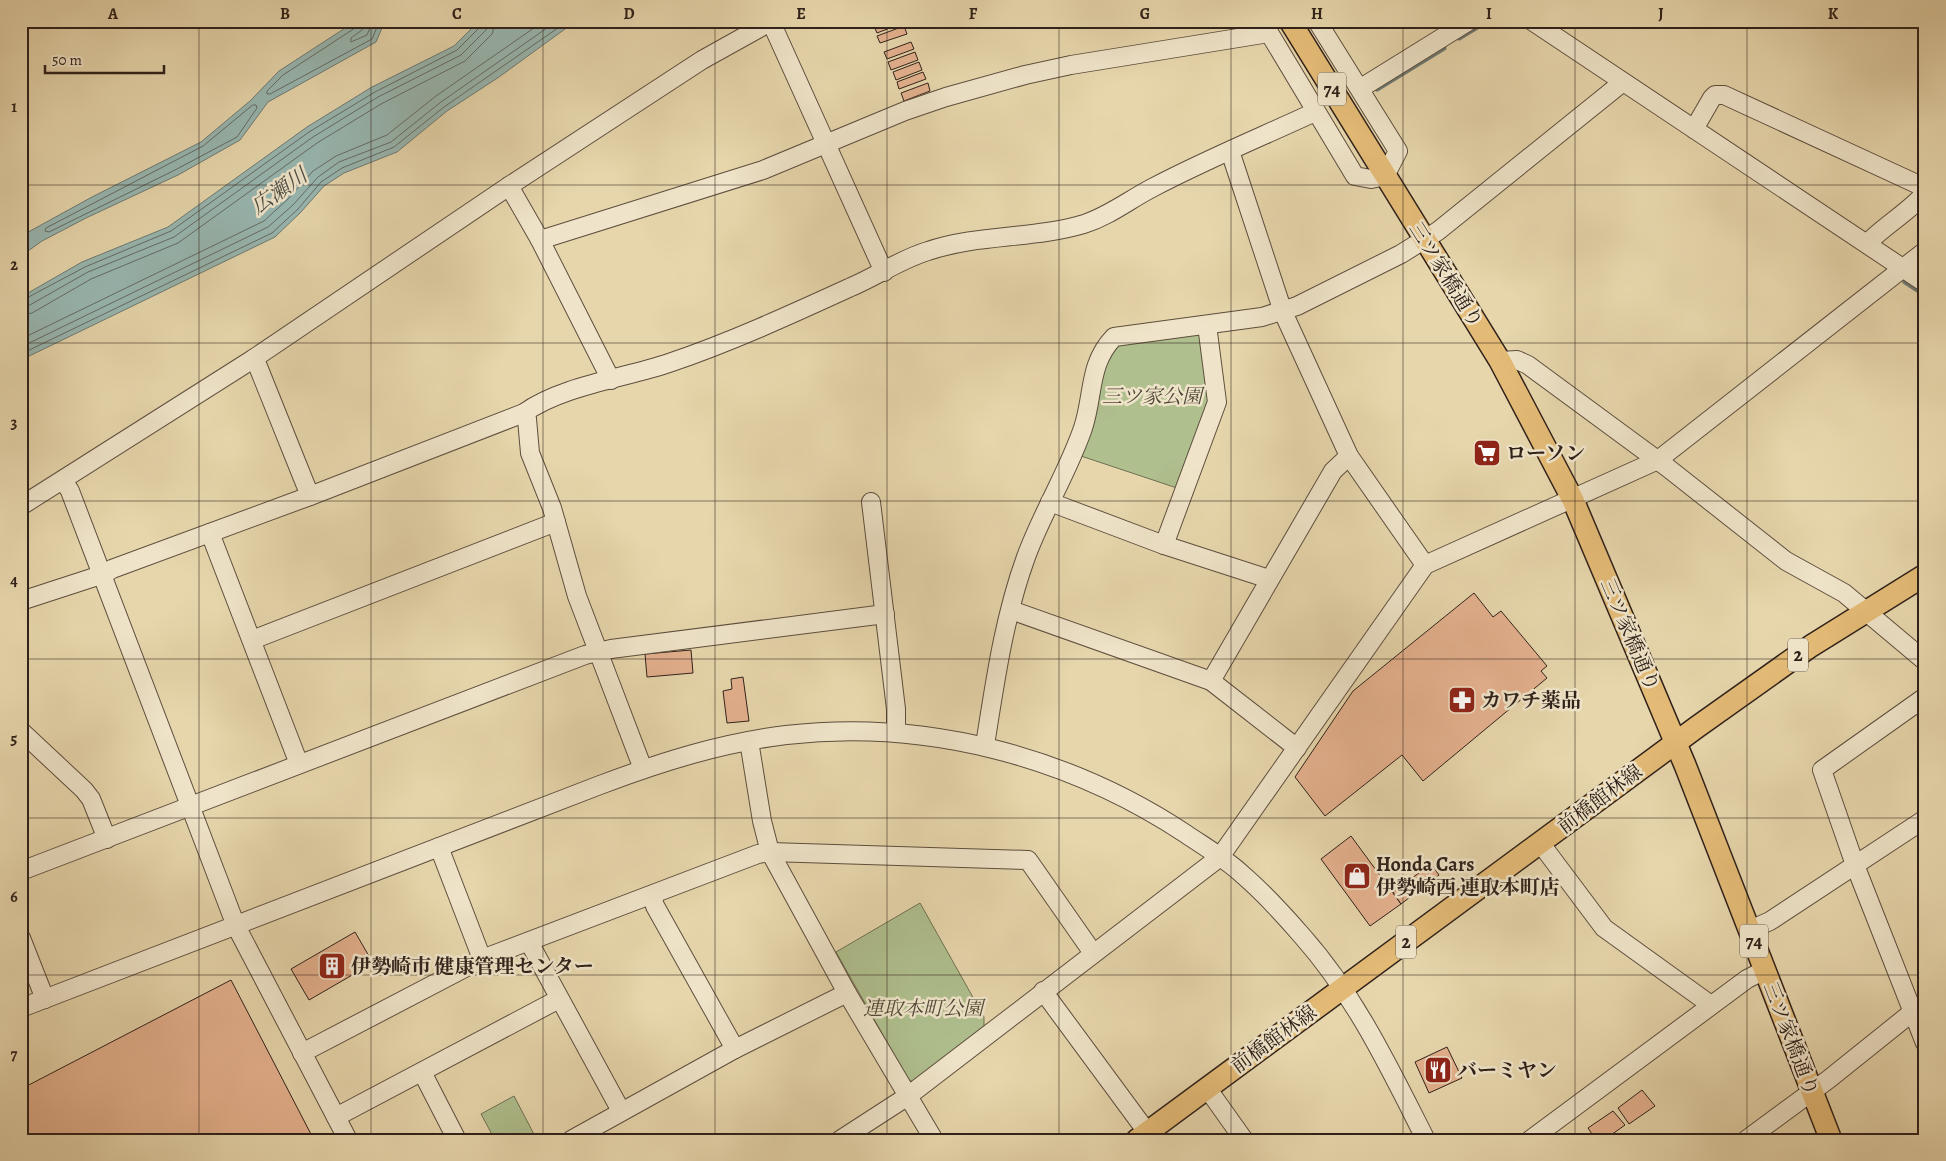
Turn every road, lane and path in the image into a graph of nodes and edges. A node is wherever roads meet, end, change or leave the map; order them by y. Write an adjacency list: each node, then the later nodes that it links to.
1 (772, 21): 11 (street); 14 (street)
2 (1290, 21): 13 (main road, 三ツ家橋通り / 74)
3 (1318, 21): 8 (street)
4 (1469, 21): 8 (street)
5 (1532, 21): 7 (street)
6 (1265, 27): 9 (street); 11 (street)
7 (1623, 82): 10 (street); 16 (street)
8 (1361, 88): 13 (street)
9 (1315, 112): 12 (street); 13 (street)
10 (1694, 130): 17 (street); 17 (street)
11 (826, 143): 15 (street); 20 (street)
12 (1230, 151): 20 (street); 22 (street)
13 (1385, 176): 16 (main road, 三ツ家橋通り / 74)
14 (509, 186): 15 (street); 24 (street)
15 (540, 240): 26 (street)
16 (1423, 240): 22 (street); 25 (main road, 三ツ家橋通り / 74)
17 (1868, 244): 19 (street)
18 (1925, 251): 19 (street)
19 (1903, 268): 21 (street); 29 (street)
20 (884, 272): 26 (street)
21 (1925, 283)
22 (1283, 312): 23 (street); 28 (street)
23 (1207, 324): 34 (street); 38 (street)
24 (253, 359): 30 (street); 31 (street)
25 (1500, 361): 29 (street); 32 (main road, 三ツ家橋通り / 74)
26 (611, 380): 27 (street)
27 (524, 413): 31 (street); 36 (street)
28 (1349, 456): 39 (street); 42 (street)
29 (1658, 460): 32 (street); 45 (street)
30 (63, 480): 35 (street); 40 (street)
31 (310, 496): 37 (street)
32 (1573, 500): 39 (street); 55 (main road, 三ツ家橋通り / 74)
33 (870, 502): 46 (street)
34 (1050, 502): 38 (street); 44 (street)
35 (21, 506)
36 (556, 522): 47 (street); 48 (street)
37 (210, 533): 40 (street); 47 (street)
38 (1164, 545): 42 (street)
39 (1425, 565): 57 (street)
40 (104, 574): 43 (street); 60 (street)
41 (1925, 575): 45 (main road, 前橋館林線 / 2)
42 (1270, 580): 50 (street)
43 (21, 601)
44 (1011, 610): 50 (street); 56 (street)
45 (1865, 611): 49 (street); 55 (main road, 前橋館林線 / 2)
46 (885, 614): 48 (street); 53 (street)
47 (252, 640): 58 (street)
48 (597, 652): 58 (street); 59 (street)
49 (1925, 661)
50 (1212, 681): 57 (street)
51 (1925, 697): 67 (street)
52 (21, 731): 62 (street)
53 (896, 733): 54 (street); 56 (street)
54 (749, 741): 59 (street); 65 (street)
55 (1676, 744): 63 (main road, 前橋館林線 / 2); 71 (main road, 三ツ家橋通り / 74)
56 (984, 745): 66 (street)
57 (1297, 748): 66 (street)
58 (299, 764): 60 (street)
59 (643, 769): 64 (street)
60 (190, 807): 62 (street); 70 (street)
61 (1925, 819): 67 (street)
62 (107, 838): 68 (street)
63 (1541, 844): 77 (main road, 前橋館林線 / 2); 82 (street)
64 (439, 847): 70 (street); 75 (street)
65 (770, 852): 69 (street); 74 (street); 79 (street)
66 (1220, 857): 74 (street); 77 (street)
67 (1855, 865): 71 (street); 83 (street)
68 (21, 871)
69 (652, 895): 73 (street); 86 (street)
70 (236, 926): 80 (street); 87 (street)
71 (1750, 930): 76 (main road, 三ツ家橋通り / 74)
72 (21, 938): 80 (street)
73 (530, 942): 75 (street); 81 (street)
74 (1092, 953): 78 (street)
75 (482, 959): 87 (street)
76 (1765, 970): 82 (street); 90 (main road, 三ツ家橋通り / 74)
77 (1343, 988): 89 (main road, 前橋館林線 / 2); 101 (street)
78 (1043, 991): 91 (street); 94 (street)
79 (847, 993): 86 (street); 91 (street)
80 (44, 999): 84 (street)
81 (559, 999): 88 (street); 92 (street)
82 (1711, 1006): 102 (street)
83 (1919, 1006): 85 (street); 90 (street)
84 (21, 1008)
85 (1925, 1043)
86 (735, 1049): 92 (street)
87 (302, 1053): 93 (street)
88 (422, 1072): 93 (street); 97 (street)
89 (1207, 1088): 94 (main road, 前橋館林線 / 2); 100 (street)
90 (1812, 1092): 103 (street); 104 (main road, 三ツ家橋通り / 74)
91 (908, 1096): 98 (street); 99 (street)
92 (621, 1111): 95 (street)
93 (336, 1117): 96 (street)
94 (1142, 1136)
95 (579, 1138)
96 (348, 1140)
97 (456, 1140)
98 (840, 1140)
99 (934, 1140)
100 (1244, 1140)
101 (1426, 1140)
102 (1530, 1140)
103 (1746, 1140)
104 (1831, 1140)

